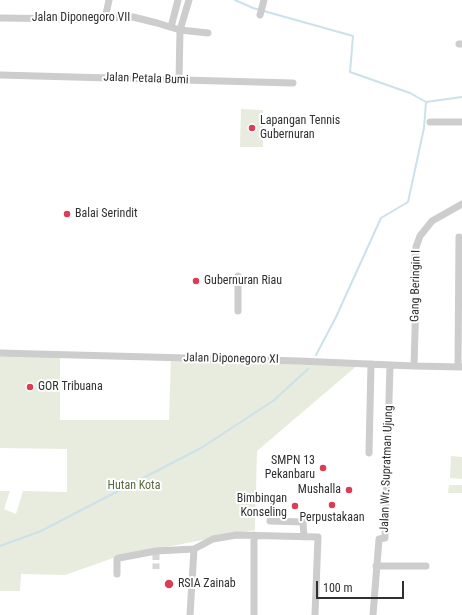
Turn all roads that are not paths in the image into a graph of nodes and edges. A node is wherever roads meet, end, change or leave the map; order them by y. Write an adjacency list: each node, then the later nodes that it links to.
1 (109, 0): 7 (street)
2 (178, 0): 8 (street)
3 (189, 0): 9 (street)
4 (264, 2): 5 (street)
5 (260, 16)
6 (0, 18): 7 (street, Jalan Diponegoro VII)
7 (105, 19): 8 (street, Jalan Diponegoro VII)
8 (171, 27): 9 (street, Jalan Diponegoro VII)
9 (180, 30): 10 (street, Jalan Diponegoro VII); 12 (street)
10 (208, 33)
11 (0, 75): 12 (street, Jalan Petala Bumi)
12 (179, 80): 13 (street, Jalan Petala Bumi)
13 (293, 83)
14 (430, 122): 15 (street)
15 (462, 122)
16 (462, 204): 23 (street, Gang Beringin I)
17 (459, 237): 24 (street)
18 (238, 276): 19 (street)
19 (238, 311)
20 (0, 353): 21 (street, Jalan Diponegoro XI)
21 (371, 364): 22 (street, Jalan Diponegoro XI); 25 (street)
22 (390, 365): 23 (street, Jalan Diponegoro XI); 31 (street, Jalan Wr. Supratman Ujung)
23 (414, 366): 24 (street, Jalan Diponegoro XI)
24 (460, 367)
25 (369, 453)
26 (270, 521): 28 (street)
27 (254, 535): 28 (street); 29 (street); 36 (street)
28 (304, 537): 37 (street)
29 (194, 549): 30 (street); 34 (street)
30 (175, 550): 33 (street); 34 (street)
31 (376, 566): 32 (street); 38 (street, Jalan Wr. Supratman Ujung)
32 (426, 566)
33 (117, 574)
34 (191, 591): 35 (street)
35 (190, 615)
36 (254, 615)
37 (315, 615)
38 (373, 615)

